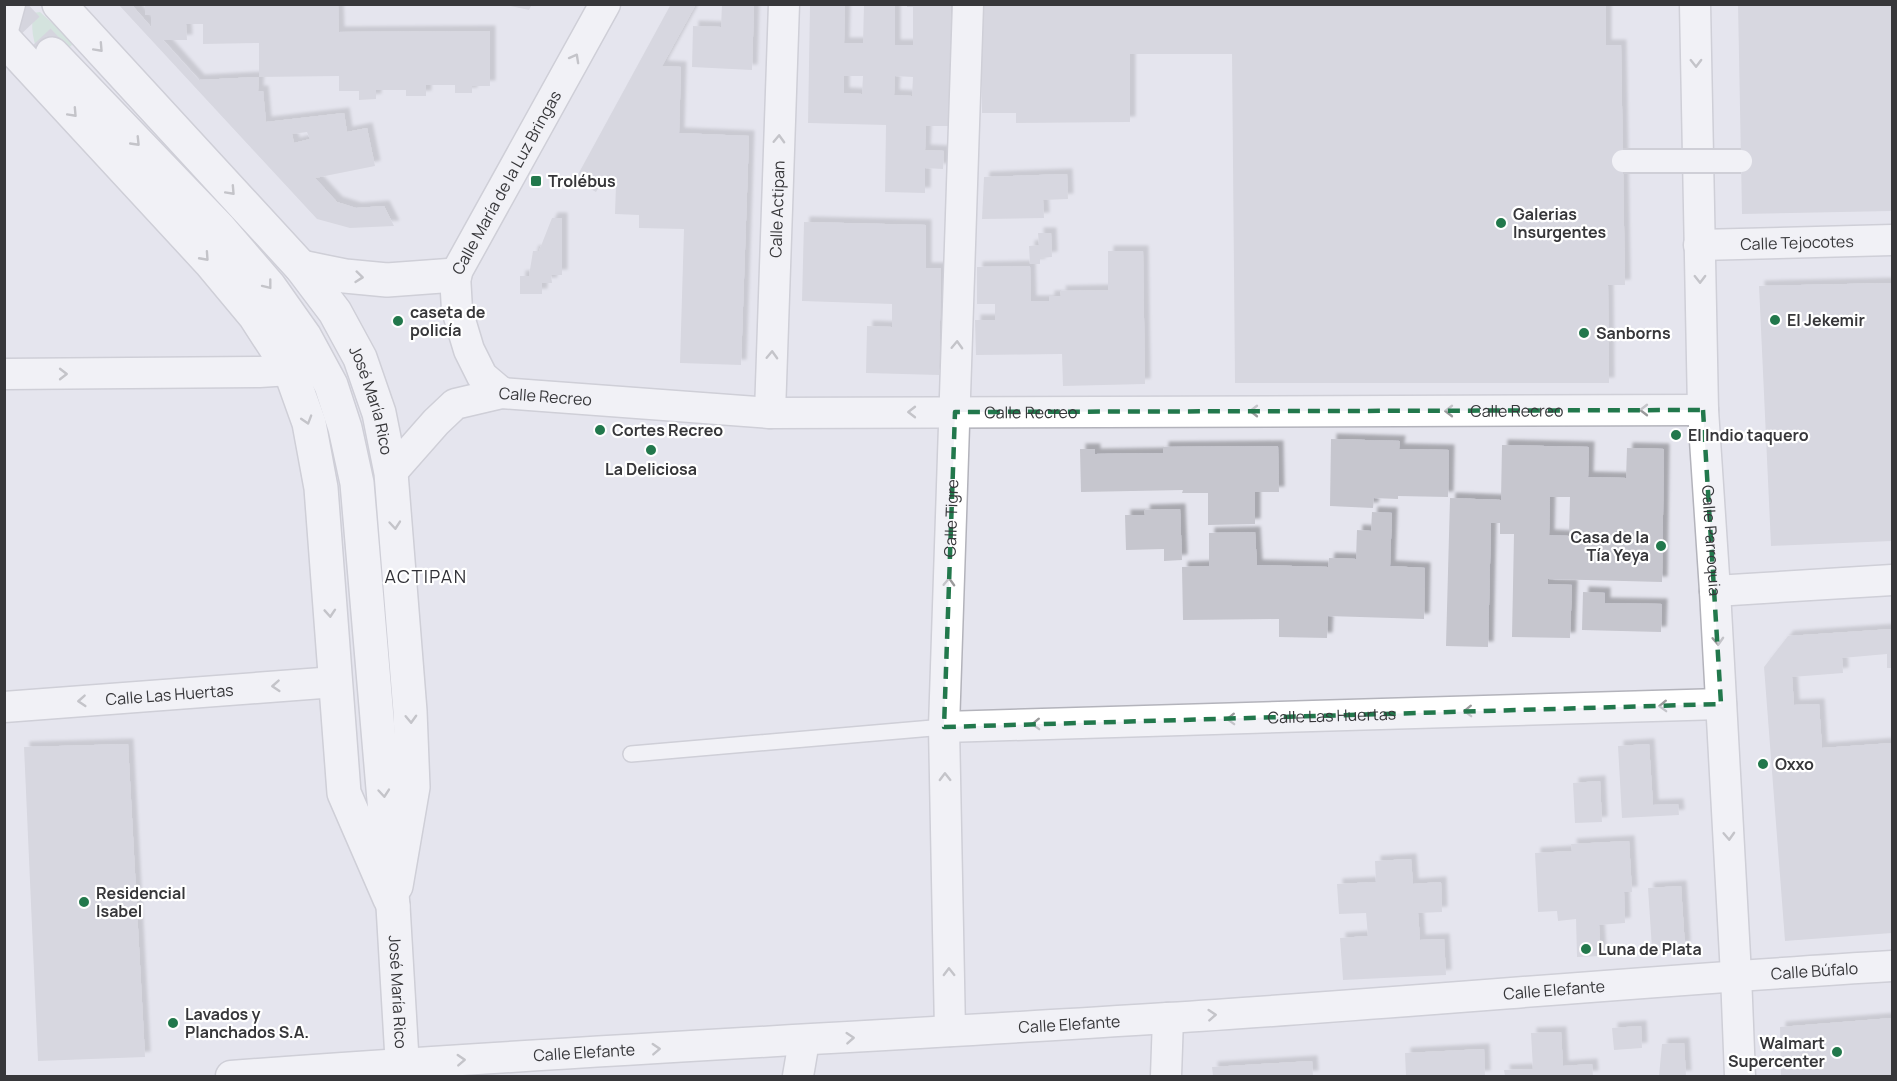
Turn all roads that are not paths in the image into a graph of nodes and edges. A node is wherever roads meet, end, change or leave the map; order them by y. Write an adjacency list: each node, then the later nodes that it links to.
1 (10, 4): 7 (street)
2 (59, 4): 14 (main road, José María Rico, one-way to 14)
3 (605, 4): 15 (street, Calle María de la Luz Bringas, one-way to 3)
4 (784, 4): 21 (street, Calle Actipan, one-way to 4)
5 (968, 4): 20 (street, Calle Tigre, one-way to 5)
6 (1695, 4): 13 (street, Calle Parroquia, one-way to 13)
7 (4, 26)
8 (4, 39): 16 (main road, José María Rico, one-way to 16)
9 (52, 54): 30 (main road, one-way to 30)
10 (1623, 161): 11 (street, bridge)
11 (1741, 161)
12 (1893, 240): 13 (street, Calle Tejocotes)
13 (1699, 244): 19 (street, Calle Parroquia, one-way to 19)
14 (301, 267): 15 (main road, one-way to 15); 22 (main road, José María Rico)
15 (455, 275): 18 (street, Calle María de la Luz Bringas)
16 (290, 370): 17 (street, one-way to 16); 25 (main road, José María Rico, one-way to 25)
17 (4, 374)
18 (502, 393): 21 (street, Calle Recreo); 22 (street, Calle Recreo)
19 (1702, 410): 20 (street, Calle Recreo, one-way to 20); 24 (street, Calle Parroquia)
20 (955, 412): 21 (street, Calle Recreo, one-way to 21); 28 (street, Calle Tigre, one-way to 20)
21 (770, 413)
22 (391, 473): 30 (main road, José María Rico, one-way to 30)
23 (1893, 580): 24 (street)
24 (1715, 591): 26 (street, Calle Parroquia, one-way to 26)
25 (334, 682): 27 (street, Calle Las Huertas, one-way to 27); 30 (main road, José María Rico)
26 (1721, 704): 28 (street, Calle Las Huertas, one-way to 28); 32 (street, Calle Parroquia, one-way to 32)
27 (4, 707)
28 (944, 727): 29 (lane); 34 (street, Calle Tigre, one-way to 28)
29 (631, 754)
30 (393, 906): 36 (main road, José María Rico)
31 (1892, 967): 32 (street, Calle Búfalo)
32 (1737, 975): 33 (street, Calle Elefante, one-way to 32); 40 (street, Calle Parroquia)
33 (1168, 1018): 34 (street, Calle Elefante); 39 (street)
34 (950, 1030): 35 (street, Calle Elefante, one-way to 34)
35 (804, 1041): 36 (street, Calle Elefante, one-way to 35); 38 (street)
36 (403, 1070): 37 (street)
37 (231, 1077)
38 (798, 1077)
39 (1166, 1077)
40 (1740, 1077)

